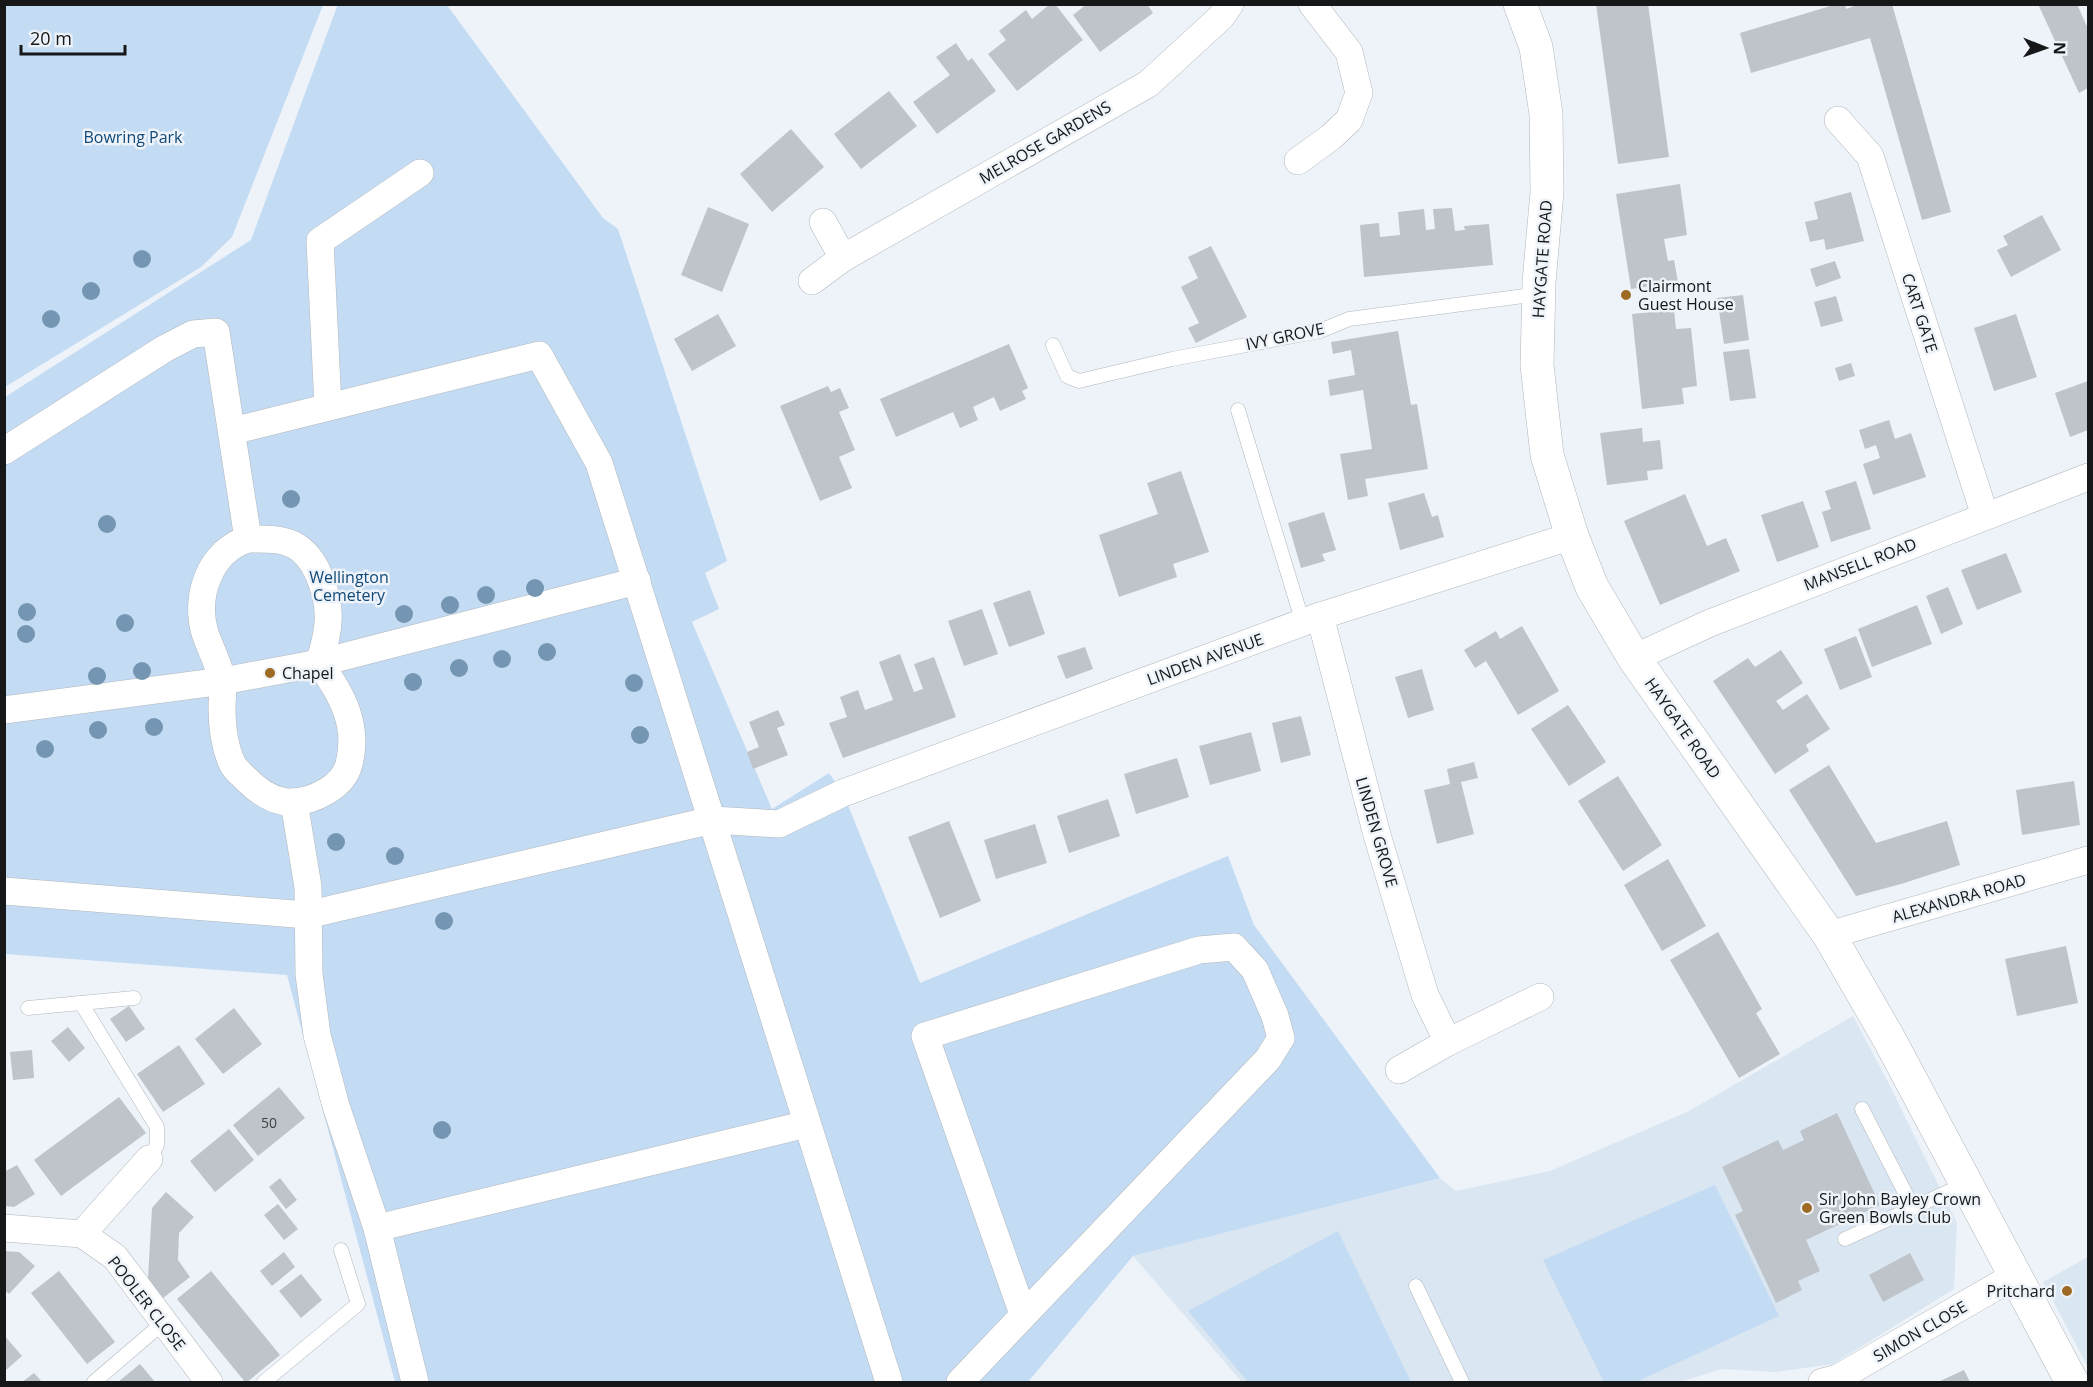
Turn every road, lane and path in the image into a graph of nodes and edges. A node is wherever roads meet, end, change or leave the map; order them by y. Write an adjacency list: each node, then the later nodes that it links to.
1 (1230, 4): 8 (street, MELROSE GARDENS)
2 (1312, 4): 5 (street)
3 (1520, 4): 10 (street, HAYGATE ROAD)
4 (1838, 120): 17 (street, CART GATE)
5 (1298, 161)
6 (420, 173): 12 (street)
7 (823, 222): 8 (street)
8 (843, 258): 9 (street, MELROSE GARDENS)
9 (812, 280)
10 (1539, 294): 11 (lane, IVY GROVE); 18 (street, HAYGATE ROAD)
11 (1053, 345)
12 (328, 407): 14 (street); 20 (street)
13 (1238, 410): 21 (lane)
14 (232, 431): 15 (street); 19 (street)
15 (4, 451)
16 (2088, 477): 17 (street, MANSELL ROAD)
17 (1985, 516): 22 (street, MANSELL ROAD)
18 (1572, 536): 21 (street, LINDEN AVENUE); 22 (street, HAYGATE ROAD)
19 (248, 539): 23 (street); 24 (street)
20 (637, 581): 23 (street); 27 (street)
21 (1311, 620): 27 (street, LINDEN AVENUE); 36 (street, LINDEN GROVE)
22 (1634, 658): 31 (street, HAYGATE ROAD)
23 (319, 663): 24 (street); 26 (street)
24 (223, 681): 25 (street); 26 (street)
25 (4, 710)
26 (294, 802): 30 (street)
27 (712, 820): 30 (street, LINDEN AVENUE); 39 (street)
28 (2088, 860): 31 (street, ALEXANDRA ROAD)
29 (4, 891): 30 (street, LINDEN AVENUE)
30 (307, 915): 44 (street)
31 (1829, 935): 41 (street, HAYGATE ROAD)
32 (1540, 997): 36 (street)
33 (134, 998): 34 (lane)
34 (81, 1004): 35 (lane); 40 (lane)
35 (28, 1008)
36 (1448, 1042): 37 (street)
37 (1400, 1070)
38 (1862, 1108): 42 (lane)
39 (807, 1124): 44 (street); 56 (street)
40 (148, 1159): 45 (street)
41 (1967, 1183): 42 (lane); 48 (street, HAYGATE ROAD)
42 (1913, 1208): 46 (lane)
43 (4, 1228): 45 (street)
44 (376, 1228): 55 (street)
45 (82, 1234): 51 (street, POOLER CLOSE)
46 (1845, 1239)
47 (341, 1250): 54 (lane)
48 (2016, 1275): 59 (street, SIMON CLOSE); 60 (street, HAYGATE ROAD)
49 (1416, 1286): 58 (lane)
50 (1023, 1314): 50 (street); 57 (street)
51 (164, 1322): 52 (lane); 53 (street, POOLER CLOSE)
52 (94, 1383)
53 (209, 1383)
54 (264, 1383)
55 (415, 1383)
56 (889, 1383)
57 (960, 1383)
58 (1462, 1383)
59 (1822, 1383)
60 (2072, 1383)

